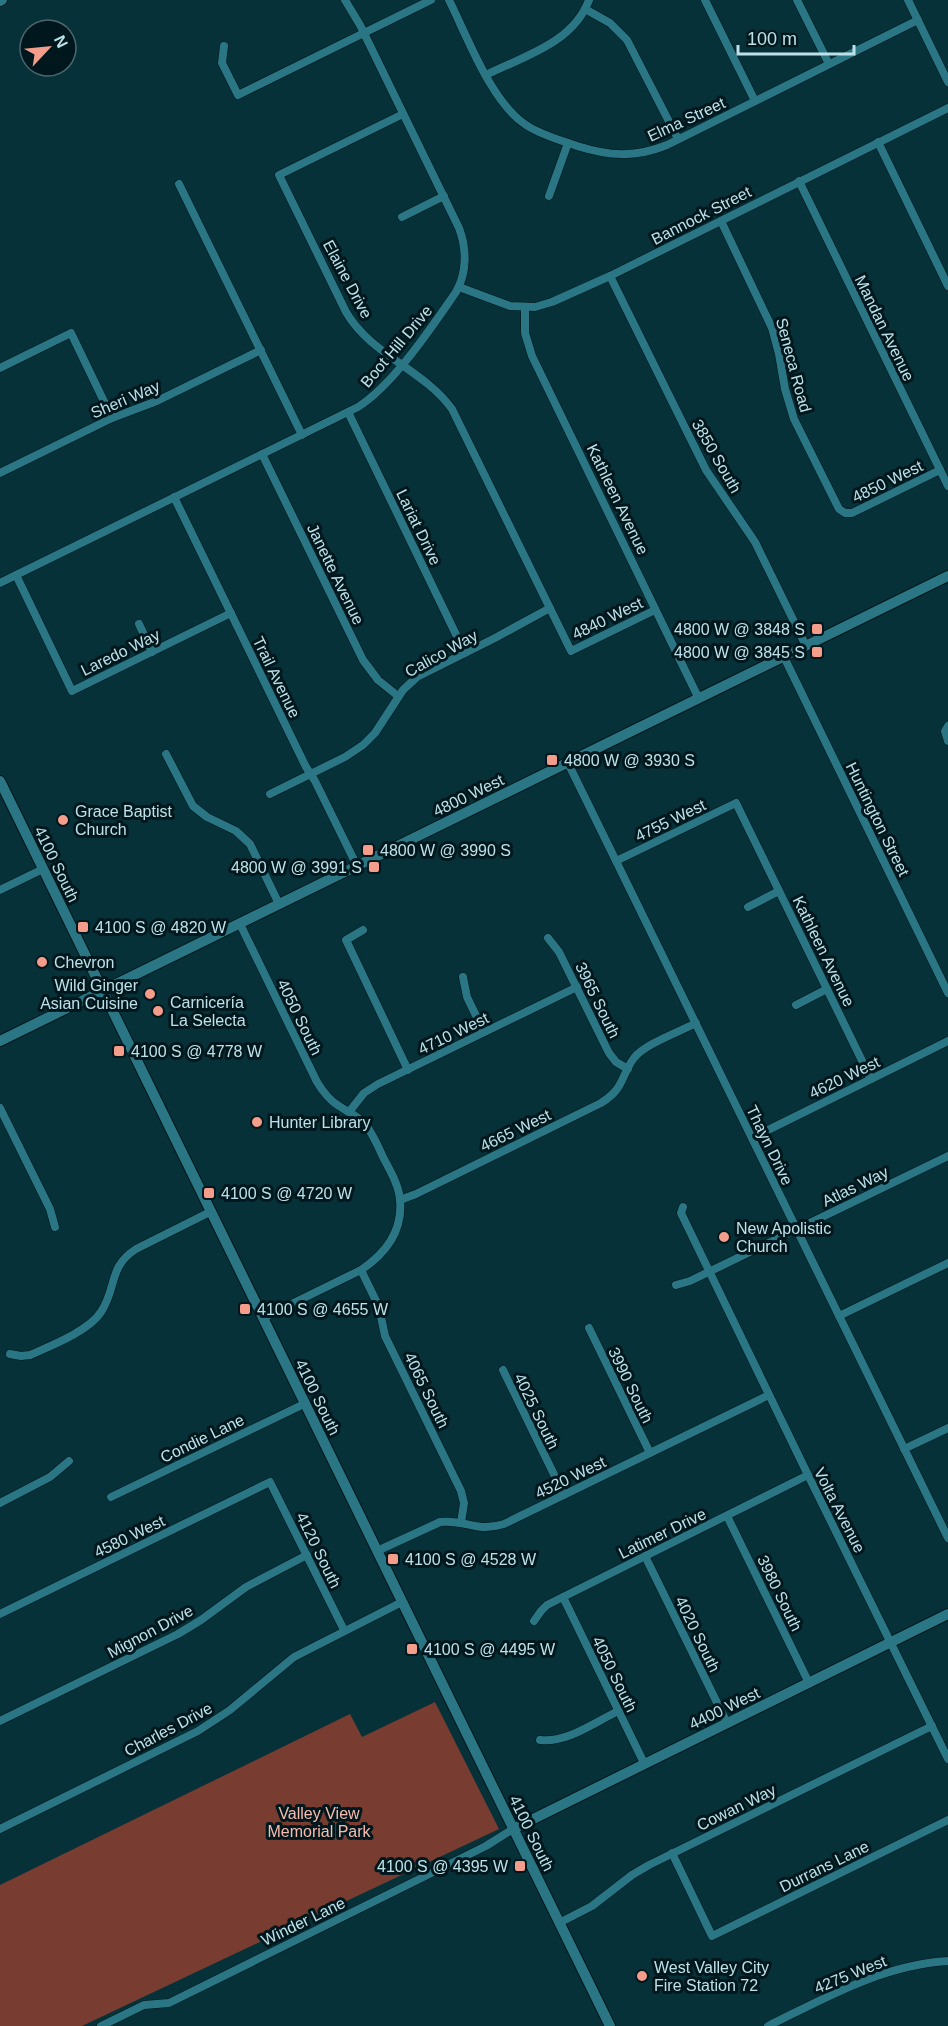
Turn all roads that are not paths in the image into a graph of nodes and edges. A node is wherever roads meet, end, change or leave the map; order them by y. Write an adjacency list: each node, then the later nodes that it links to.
1 (345, 0): 10 (street, Boot Hill Drive)
2 (432, 0): 10 (street)
3 (449, 0): 13 (street, Elma Street)
4 (589, 0): 8 (street)
5 (705, 0): 15 (street)
6 (797, 0): 12 (street)
7 (908, 0): 9 (street)
8 (585, 9): 13 (street); 18 (street)
9 (918, 21): 12 (street, Elma Street); 14 (street)
10 (364, 33): 11 (street); 17 (street, Boot Hill Drive)
11 (224, 46)
12 (829, 64): 15 (street, Elma Street)
13 (486, 75): 20 (street, Elma Street)
14 (948, 82)
15 (754, 101): 18 (street, Elma Street)
16 (948, 108): 19 (street, Bannock Street)
17 (404, 114): 23 (street, Boot Hill Drive); 32 (street, Elaine Drive)
18 (678, 139): 20 (street, Elma Street)
19 (878, 142): 21 (street, Bannock Street); 28 (street)
20 (568, 143): 24 (street)
21 (799, 181): 26 (street, Bannock Street); 38 (street, Mandan Avenue)
22 (179, 184): 31 (street)
23 (444, 196): 25 (street); 29 (street, Boot Hill Drive)
24 (549, 196)
25 (402, 217)
26 (721, 221): 27 (street, Bannock Street); 42 (street, Seneca Road)
27 (610, 276): 30 (street, Bannock Street); 50 (street, 3850 South)
28 (948, 286)
29 (459, 287): 30 (street, Bannock Street); 32 (street, Boot Hill Drive)
30 (525, 308): 47 (street, Kathleen Avenue)
31 (261, 350): 35 (street, Sheri Way); 36 (street)
32 (402, 364): 34 (street, Boot Hill Drive); 46 (street, Elaine Drive)
33 (0, 368): 35 (street)
34 (348, 412): 36 (street, Boot Hill Drive); 53 (street, Lariat Drive)
35 (112, 418): 39 (street, Sheri Way)
36 (302, 435): 37 (street, Boot Hill Drive)
37 (262, 454): 41 (street, Boot Hill Drive); 55 (street, Janette Avenue)
38 (940, 470): 40 (street, Mandan Avenue); 42 (street, 4850 West)
39 (0, 473)
40 (948, 486)
41 (174, 497): 43 (street, Boot Hill Drive); 48 (street, Trail Avenue)
42 (845, 513)
43 (16, 575): 45 (street, Boot Hill Drive); 52 (street, Laredo Way)
44 (948, 576): 50 (main road, 4800 West)
45 (0, 583)
46 (550, 608): 51 (street, Elaine Drive); 53 (street, Calico Way)
47 (655, 610): 51 (street, 4840 West); 56 (street, Kathleen Avenue)
48 (231, 613): 52 (street, Laredo Way); 61 (street, Trail Avenue)
49 (139, 624): 52 (street)
50 (806, 646): 54 (main road, 4800 West)
51 (571, 651)
52 (152, 652)
53 (465, 653): 55 (street, Calico Way)
54 (784, 657): 56 (main road, 4800 West); 79 (street, Huntington Street)
55 (398, 696): 61 (street, Calico Way)
56 (699, 699): 60 (main road, 4800 West)
57 (947, 727): 58 (street)
58 (948, 741)
59 (166, 754): 70 (street)
60 (568, 763): 65 (street, Thayn Drive); 66 (main road, 4800 West)
61 (311, 774): 63 (street, Calico Way); 66 (street, Trail Avenue)
62 (0, 781): 67 (main road, 4100 South)
63 (270, 794)
64 (736, 803): 65 (street, 4755 West); 69 (street, Kathleen Avenue)
65 (616, 861): 81 (street, Thayn Drive)
66 (357, 866): 70 (main road, 4800 West)
67 (43, 869): 68 (street); 78 (main road, 4100 South)
68 (0, 890)
69 (779, 891): 71 (street); 77 (street, Kathleen Avenue)
70 (279, 904): 72 (main road, 4800 West)
71 (748, 907)
72 (240, 924): 78 (main road, 4800 West); 89 (street, 4050 South)
73 (363, 930): 86 (street)
74 (548, 938): 76 (street, 3965 South)
75 (463, 977): 82 (street)
76 (577, 987): 82 (street, 4710 West); 85 (street, 3965 South)
77 (827, 989): 80 (street); 87 (street, Kathleen Avenue)
78 (102, 991): 83 (main road, 4800 West); 94 (main road, 4100 South)
79 (948, 993)
80 (796, 1005)
81 (696, 1023): 85 (street, 4665 West); 90 (street, Thayn Drive)
82 (484, 1032): 86 (street, 4710 West)
83 (0, 1041)
84 (948, 1041): 87 (street, 4620 West)
85 (628, 1069): 92 (street, 4665 West)
86 (408, 1070): 89 (street, 4710 West)
87 (871, 1079): 90 (street, 4620 West)
88 (0, 1108): 95 (street)
89 (349, 1112): 92 (street, 4050 South)
90 (752, 1138): 96 (street, Thayn Drive)
91 (948, 1156): 96 (street, Atlas Way)
92 (400, 1200): 98 (street)
93 (683, 1207): 99 (street, Volta Avenue)
94 (210, 1212): 102 (main road, 4100 South); 104 (street)
95 (55, 1227)
96 (797, 1229): 99 (street, Atlas Way); 101 (street, Thayn Drive)
97 (948, 1263): 101 (street)
98 (361, 1270): 102 (street); 118 (street, 4065 South)
99 (710, 1272): 100 (street, Atlas Way); 106 (street, Volta Avenue)
100 (676, 1285)
101 (839, 1316): 109 (street, Thayn Drive)
102 (262, 1318): 107 (main road, 4100 South)
103 (589, 1328): 110 (street, 3990 South)
104 (10, 1354)
105 (503, 1370): 114 (street, 4025 South)
106 (769, 1395): 110 (street, 4520 West); 112 (street, Volta Avenue)
107 (304, 1404): 115 (street, Condie Lane); 120 (main road, 4100 South)
108 (948, 1428): 109 (street)
109 (904, 1449): 119 (street, Thayn Drive)
110 (650, 1453): 114 (street, 4520 West)
111 (69, 1461): 116 (street)
112 (808, 1475): 117 (street, Latimer Drive); 129 (street, Volta Avenue)
113 (270, 1482): 121 (street, 4120 South); 125 (street, 4580 West)
114 (564, 1495): 118 (street, 4520 West)
115 (111, 1497)
116 (0, 1503)
117 (727, 1516): 122 (street, Latimer Drive); 130 (street, 3980 South)
118 (461, 1523): 120 (street, 4520 West)
119 (948, 1538)
120 (377, 1551): 124 (main road, 4100 South)
121 (307, 1555): 128 (street, 4120 South); 132 (street, Mignon Drive)
122 (645, 1556): 123 (street, Latimer Drive); 133 (street, 4020 South)
123 (563, 1597): 127 (street, Latimer Drive); 131 (street, 4050 South)
124 (402, 1602): 128 (street, Charles Drive); 140 (main road, 4100 South)
125 (0, 1614)
126 (948, 1614): 129 (main road, 4400 West)
127 (534, 1621)
128 (344, 1630): 139 (street, Charles Drive)
129 (891, 1642): 130 (main road, 4400 West); 134 (street, Volta Avenue)
130 (808, 1683): 133 (main road, 4400 West)
131 (618, 1711): 135 (street); 137 (street, 4050 South)
132 (0, 1721)
133 (727, 1723): 137 (main road, 4400 West)
134 (932, 1726): 136 (street, Volta Avenue); 141 (street, Cowan Way)
135 (540, 1740)
136 (948, 1760)
137 (644, 1764): 140 (main road, 4400 West)
138 (948, 1820): 141 (street, Durrans Lane)
139 (0, 1829)
140 (513, 1829): 142 (main road, 4100 South); 144 (street, Winder Lane)
141 (672, 1853): 142 (street, Cowan Way)
142 (560, 1923): 145 (main road, 4100 South)
143 (948, 1961): 146 (street, 4275 West)
144 (101, 2026)
145 (610, 2026)
146 (768, 2026)

